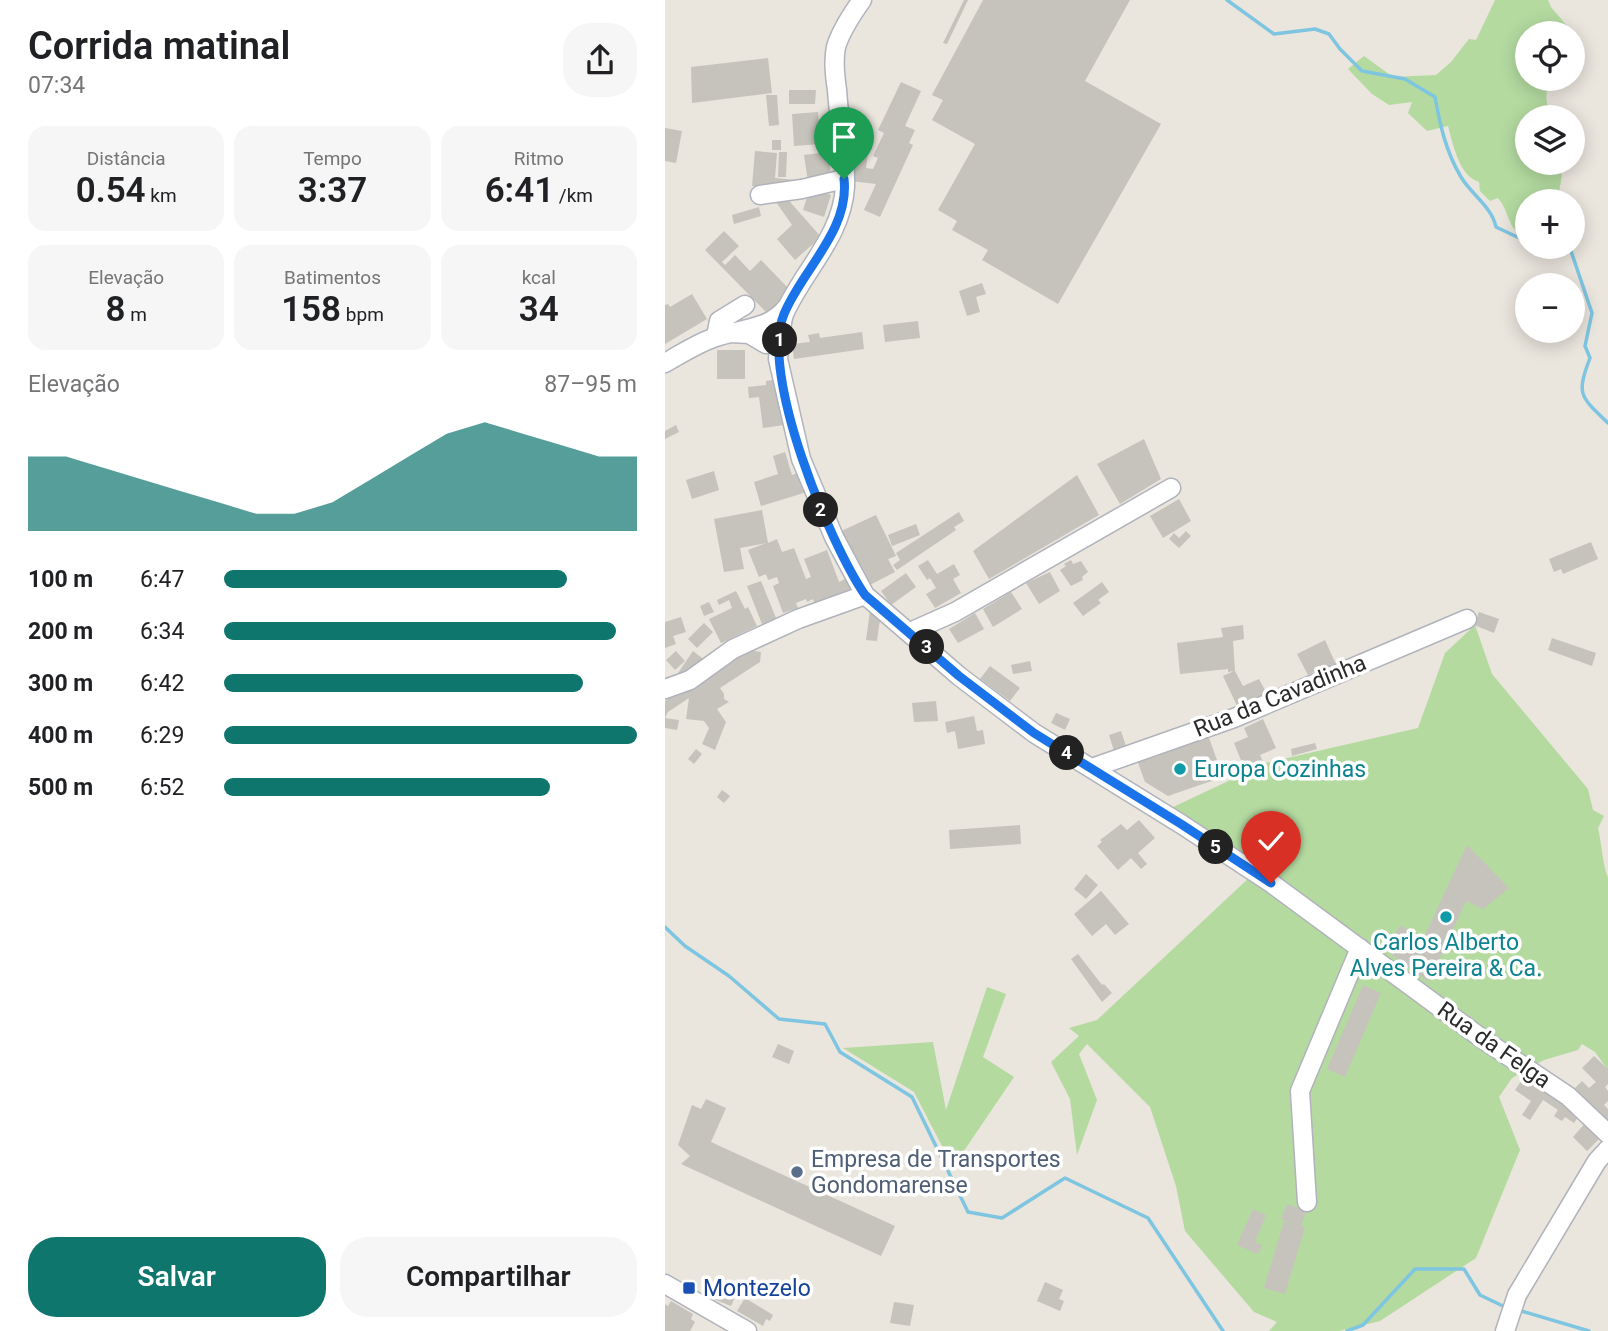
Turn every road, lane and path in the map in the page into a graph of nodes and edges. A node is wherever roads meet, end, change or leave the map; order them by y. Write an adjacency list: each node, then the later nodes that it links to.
1 (862, 0): 2 (street)
2 (844, 179): 3 (street); 5 (street)
3 (760, 195)
4 (745, 306): 6 (street)
5 (770, 333): 6 (street); 9 (street, Rua da Felga)
6 (724, 335): 7 (street)
7 (665, 363)
8 (1171, 488): 11 (street)
9 (865, 595): 11 (street, Rua da Felga); 12 (street)
10 (1467, 619): 13 (street, Rua da Cavadinha)
11 (910, 632): 13 (street, Rua da Felga)
12 (665, 689)
13 (1092, 768): 14 (street, Rua da Felga)
14 (1360, 948): 15 (street, Rua da Felga); 17 (street)
15 (1608, 1134)
16 (1608, 1149): 20 (street)
17 (1307, 1202)
18 (665, 1284): 19 (street)
19 (747, 1331)
20 (1505, 1331)

